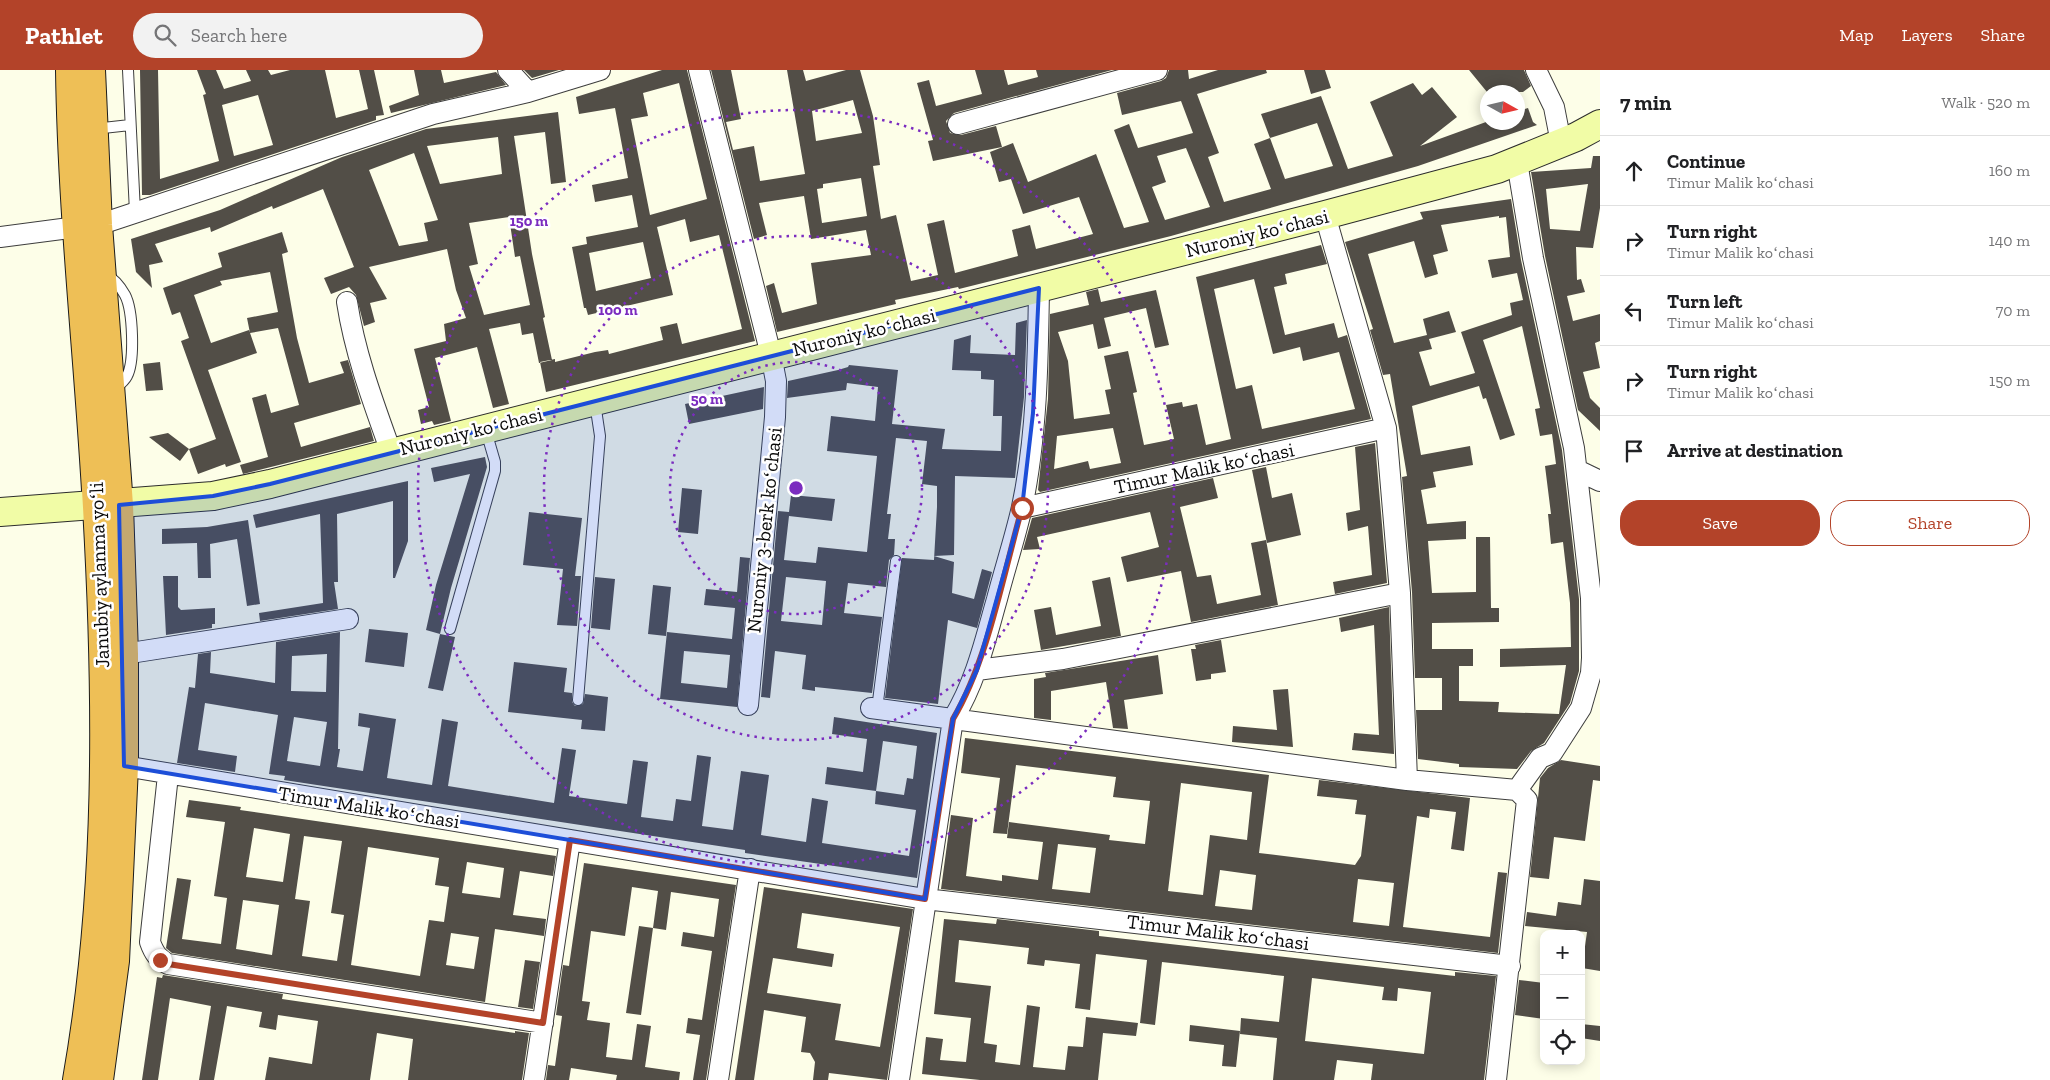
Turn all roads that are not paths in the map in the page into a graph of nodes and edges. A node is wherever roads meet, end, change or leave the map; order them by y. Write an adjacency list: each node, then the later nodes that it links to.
1 (70, 70): 17 (highway, Janubiy aylanma yoʻli)
2 (91, 70): 12 (highway, Janubiy aylanma yoʻli)
3 (128, 70): 11 (lane)
4 (508, 70): 9 (street)
5 (600, 70): 9 (street)
6 (699, 70): 21 (street, Nuroniy 3-berk koʻchasi)
7 (1157, 70): 10 (street)
8 (1536, 70): 13 (street)
9 (528, 92): 15 (street)
10 (958, 124)
11 (130, 125): 12 (lane); 15 (lane)
12 (93, 129): 17 (highway, Janubiy aylanma yoʻli)
13 (1589, 130): 14 (street, Nuroniy koʻchasi)
14 (1518, 162): 16 (street, Nuroniy koʻchasi); 26 (street)
15 (135, 212): 17 (street)
16 (1325, 215): 19 (street, Nuroniy koʻchasi); 24 (street)
17 (87, 226): 18 (street); 28 (highway, Janubiy aylanma yoʻli); 28 (highway, Janubiy aylanma yoʻli)
18 (3, 232)
19 (1039, 288): 21 (street, Nuroniy koʻchasi); 29 (street)
20 (347, 302): 25 (street)
21 (771, 355): 22 (street, Nuroniy koʻchasi); 38 (street, Nuroniy 3-berk koʻchasi)
22 (594, 400): 23 (street, Nuroniy koʻchasi); 37 (lane)
23 (485, 428): 25 (street, Nuroniy koʻchasi); 34 (lane)
24 (1386, 428): 29 (street, Timur Malik koʻchasi); 32 (street)
25 (392, 452): 28 (street, Nuroniy koʻchasi)
26 (1577, 470): 27 (street); 44 (street)
27 (1600, 481)
28 (108, 506): 30 (street, Nuroniy koʻchasi); 35 (highway, Janubiy aylanma yoʻli); 50 (highway, Janubiy aylanma yoʻli)
29 (1022, 508): 36 (street)
30 (0, 512)
31 (896, 561): 39 (lane)
32 (1400, 593): 36 (street); 43 (street)
33 (348, 619): 35 (street)
34 (450, 629)
35 (124, 654): 41 (highway, Janubiy aylanma yoʻli)
36 (977, 670): 40 (street)
37 (578, 700)
38 (748, 705)
39 (874, 709): 40 (street)
40 (953, 719): 43 (street); 47 (street)
41 (124, 766): 42 (street, Timur Malik koʻchasi); 51 (highway, Janubiy aylanma yoʻli)
42 (168, 775): 45 (street, Timur Malik koʻchasi); 49 (street)
43 (1407, 780): 44 (street)
44 (1512, 789): 48 (street)
45 (570, 840): 46 (street, Timur Malik koʻchasi); 49 (street)
46 (750, 869): 47 (street, Timur Malik koʻchasi); 53 (street)
47 (925, 899): 48 (street, Timur Malik koʻchasi); 54 (street)
48 (1510, 966): 55 (street)
49 (543, 1023): 52 (street)
50 (78, 1080)
51 (99, 1080)
52 (534, 1080)
53 (718, 1080)
54 (899, 1080)
55 (1496, 1080)

